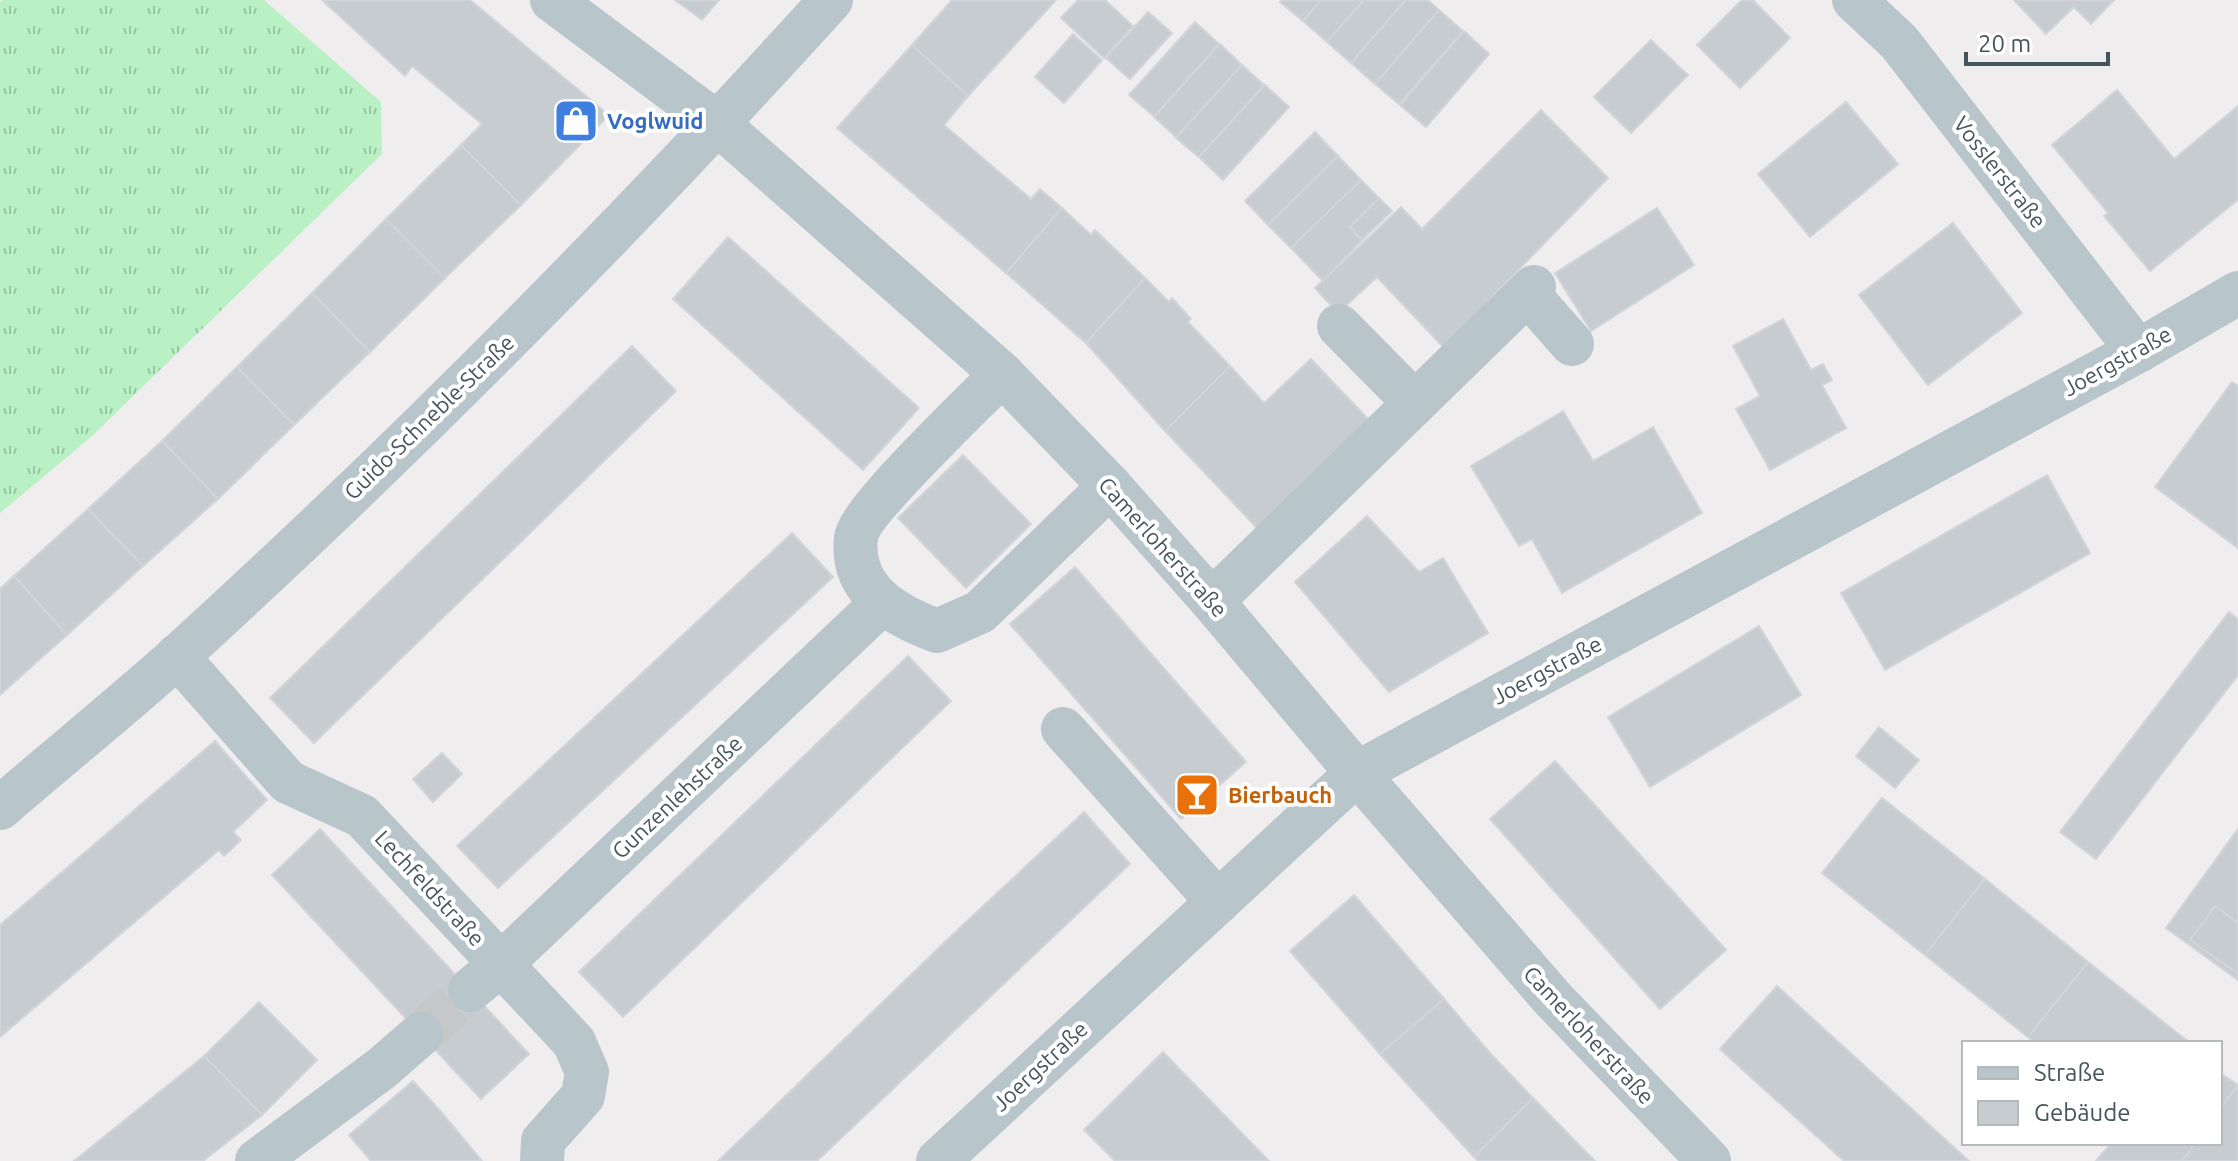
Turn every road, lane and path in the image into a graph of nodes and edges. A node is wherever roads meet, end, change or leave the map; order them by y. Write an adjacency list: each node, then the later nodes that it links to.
1 (552, 0): 4 (street, Camerloherstraße)
2 (831, 0): 4 (street, Guido-Schneble-Straße)
3 (1854, 0): 8 (street, Vosslerstraße)
4 (718, 124): 9 (street, Camerloherstraße); 14 (street, Guido-Schneble-Straße)
5 (2238, 293): 8 (street, Joergstraße)
6 (1339, 326): 10 (street)
7 (1572, 344): 10 (street)
8 (2138, 351): 16 (street, Joergstraße)
9 (1002, 374): 11 (street, Camerloherstraße); 13 (street)
10 (1415, 403): 12 (street)
11 (1110, 486): 12 (street, Camerloherstraße); 13 (street)
12 (1212, 601): 16 (street, Camerloherstraße)
13 (882, 603): 19 (street, Gunzenlehstraße)
14 (177, 656): 17 (street, Guido-Schneble-Straße); 19 (street, Lechfeldstraße)
15 (1063, 729): 18 (street)
16 (1357, 773): 18 (street, Joergstraße); 24 (street, Camerloherstraße)
17 (0, 808)
18 (1218, 902): 23 (street, Joergstraße)
19 (485, 977): 22 (street, Lechfeldstraße)
20 (421, 1034): 21 (street)
21 (257, 1161)
22 (542, 1161)
23 (938, 1161)
24 (1709, 1161)

